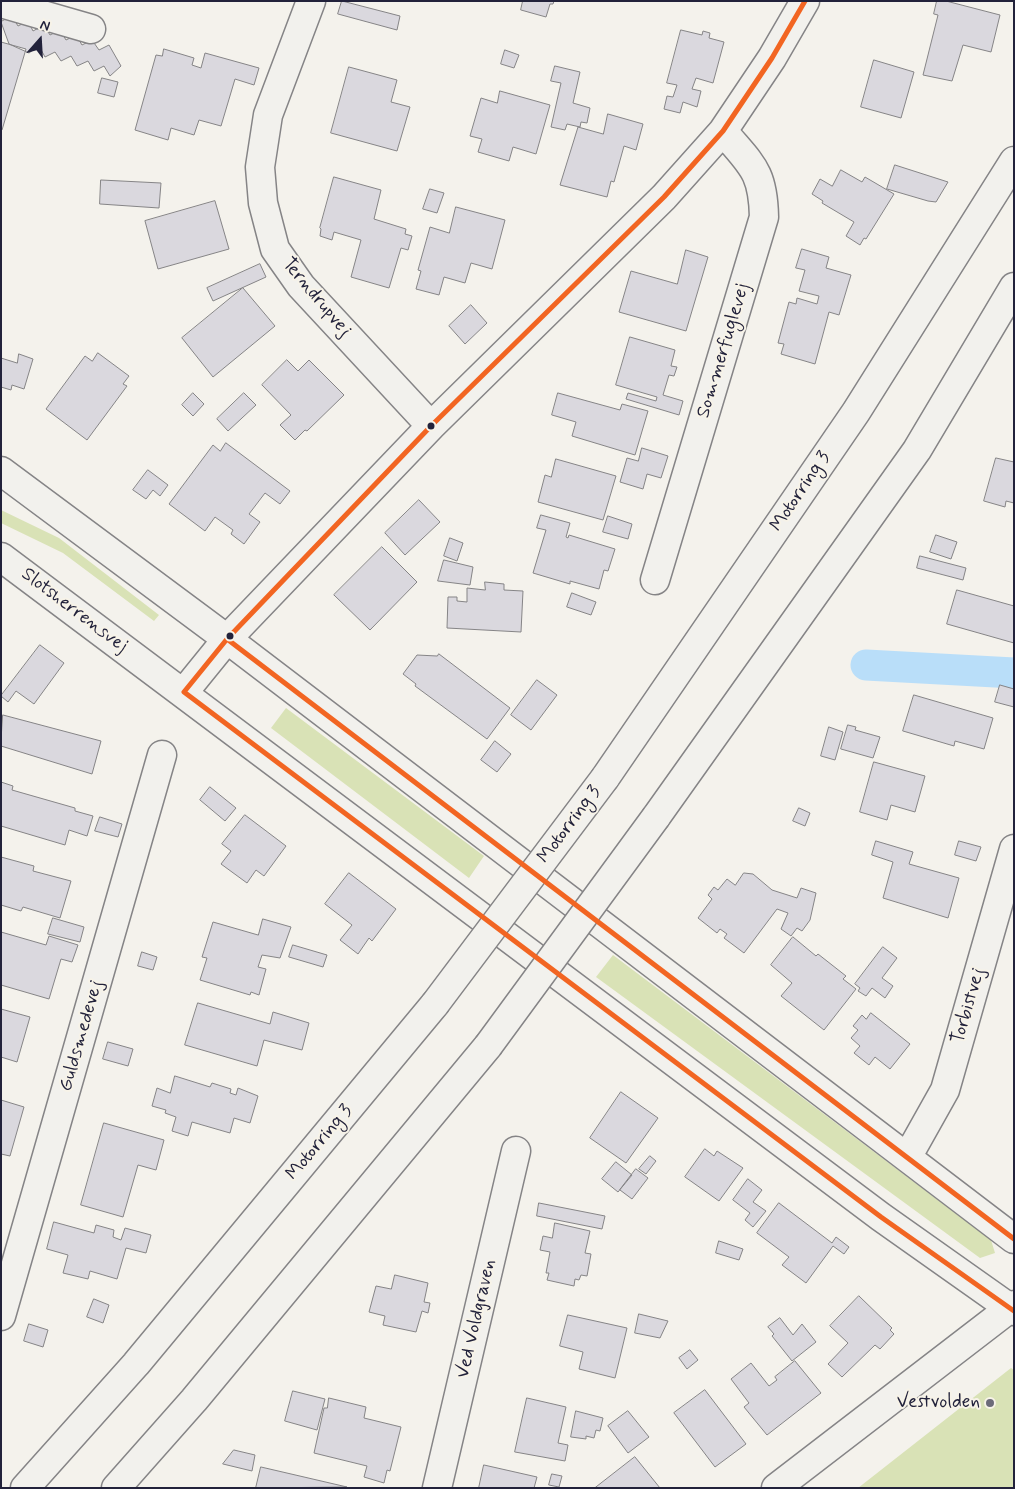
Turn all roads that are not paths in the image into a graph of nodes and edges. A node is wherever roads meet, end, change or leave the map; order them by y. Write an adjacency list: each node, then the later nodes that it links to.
1 (311, 1): 8 (main road, Terndrupvej)
2 (805, 1): 5 (main road)
3 (1, 3): 4 (main road)
4 (91, 29)
5 (723, 131): 8 (main road); 11 (main road, Sommerfuglevej)
6 (1014, 161): 21 (main road, Motorring 3, bridge)
7 (1014, 287): 22 (main road, bridge)
8 (431, 426): 12 (main road)
9 (1, 471): 12 (main road)
10 (1, 557): 13 (main road, Slotsherrensvej)
11 (655, 580)
12 (227, 639): 13 (main road); 17 (main road)
13 (184, 692): 19 (main road, Slotsherrensvej)
14 (162, 755): 20 (main road, Guldsmedevej)
15 (1014, 849): 17 (main road, Torbistvej)
16 (516, 1151): 23 (main road, Ved Voldgraven)
17 (908, 1156): 18 (main road)
18 (1014, 1239)
19 (1012, 1308): 24 (main road)
20 (1, 1316)
21 (25, 1488)
22 (116, 1488)
23 (437, 1488)
24 (776, 1488)

